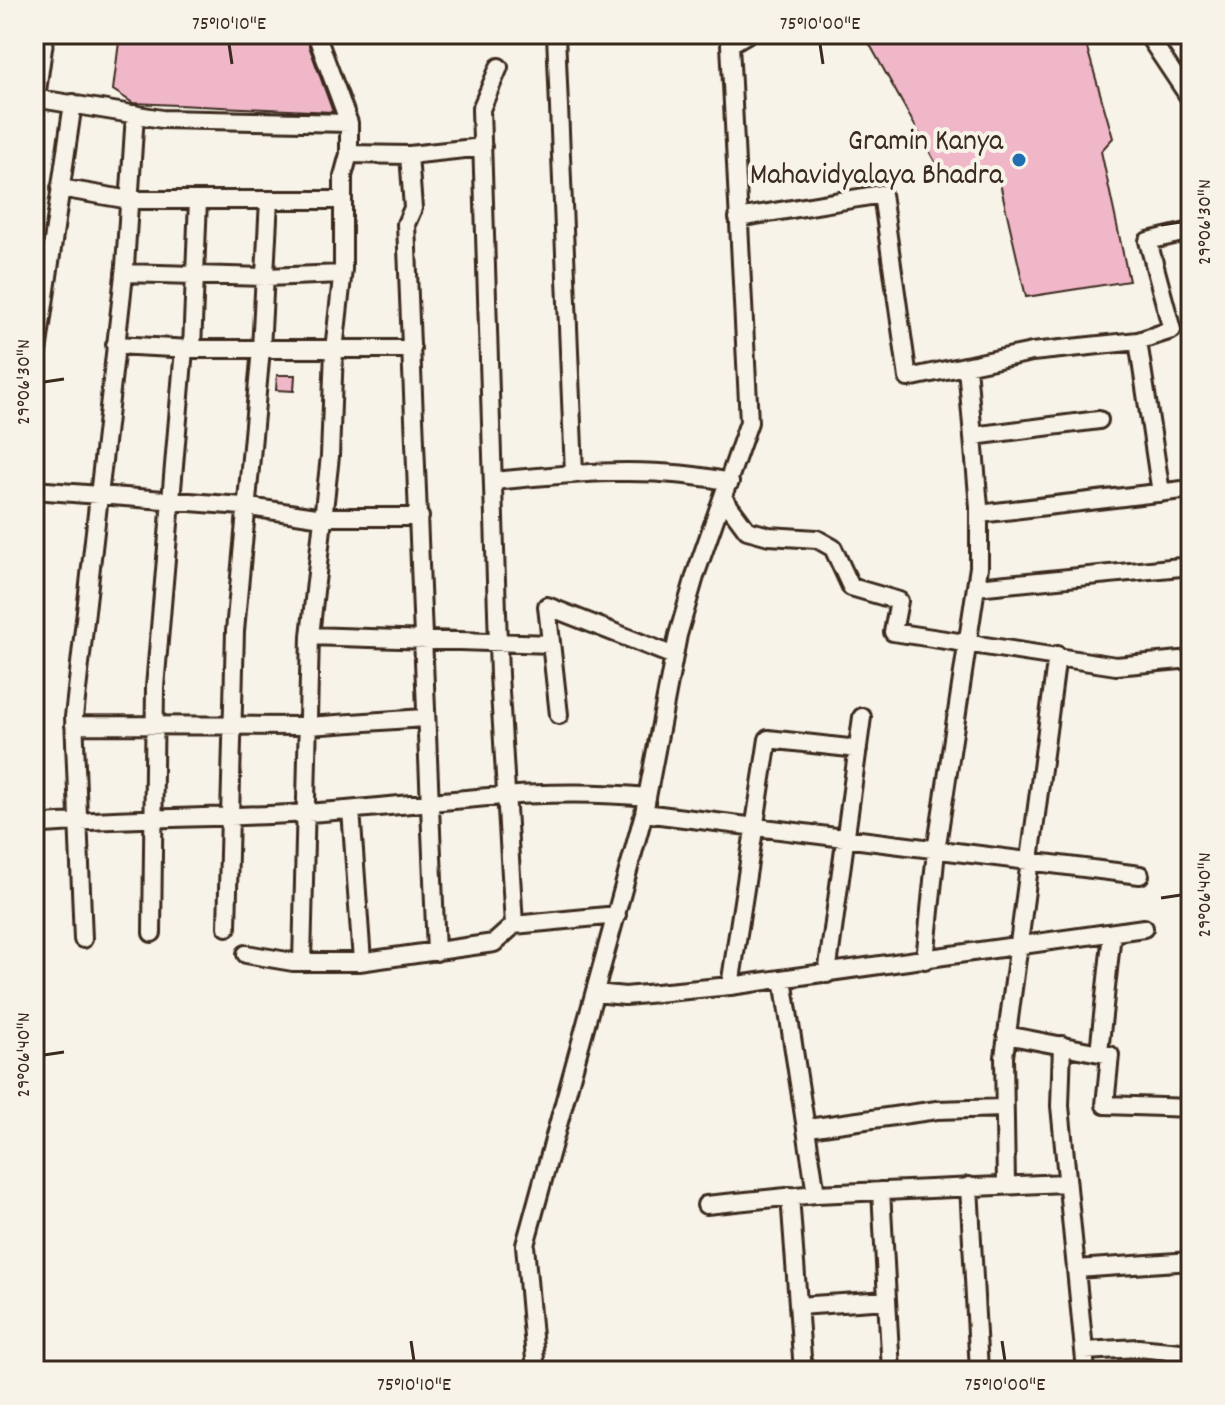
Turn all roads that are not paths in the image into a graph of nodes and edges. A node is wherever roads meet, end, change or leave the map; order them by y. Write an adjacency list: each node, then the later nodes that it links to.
1 (45, 34): 7 (street)
2 (556, 34): 36 (street)
3 (747, 34): 20 (street)
4 (1147, 34): 8 (street)
5 (319, 42): 11 (street)
6 (499, 67): 12 (street)
7 (35, 98): 9 (street)
8 (1191, 100)
9 (73, 103): 10 (street); 15 (street)
10 (135, 114): 11 (street); 16 (street)
11 (349, 123): 13 (street)
12 (483, 147): 14 (street); 37 (street)
13 (349, 154): 14 (street); 19 (street)
14 (409, 155): 30 (street)
15 (60, 188): 16 (street); 33 (street)
16 (130, 200): 17 (street); 22 (street)
17 (198, 200): 18 (street); 24 (street)
18 (269, 200): 19 (street); 25 (street)
19 (343, 200): 23 (street)
20 (738, 218): 32 (street); 38 (street)
21 (1191, 231): 26 (street)
22 (124, 273): 24 (street); 27 (street)
23 (342, 274): 25 (street); 31 (street)
24 (195, 275): 25 (street); 28 (street)
25 (266, 277): 29 (street)
26 (1138, 341): 32 (street); 41 (street)
27 (115, 345): 28 (street); 42 (street)
28 (188, 349): 29 (street); 44 (street)
29 (261, 349): 31 (street); 45 (street)
30 (412, 349): 31 (street); 48 (street)
31 (334, 350): 47 (street)
32 (967, 367): 35 (street)
33 (34, 373)
34 (1099, 420): 35 (street)
35 (973, 436): 46 (street)
36 (574, 473): 37 (street); 38 (street)
37 (494, 481): 53 (street)
38 (730, 482): 43 (street)
39 (1191, 489): 41 (street)
40 (34, 490): 42 (street)
41 (1161, 493): 46 (street)
42 (98, 496): 44 (street); 64 (street)
43 (724, 499): 54 (street); 57 (street)
44 (171, 502): 45 (street); 62 (street)
45 (246, 507): 47 (street); 63 (street)
46 (979, 514): 50 (street)
47 (323, 517): 48 (street); 51 (street)
48 (420, 517): 52 (street)
49 (1191, 566): 50 (street)
50 (976, 587): 54 (street)
51 (310, 636): 52 (street); 65 (street)
52 (421, 640): 53 (street); 61 (street)
53 (498, 640): 55 (street); 67 (street)
54 (968, 641): 56 (street); 78 (street)
55 (551, 644): 57 (street); 59 (street)
56 (1057, 655): 58 (street); 79 (street)
57 (674, 656): 69 (street)
58 (1191, 659)
59 (559, 715)
60 (862, 717): 66 (street)
61 (424, 718): 65 (street); 68 (street)
62 (154, 723): 63 (street); 64 (street); 73 (street)
63 (231, 724): 65 (street); 72 (street)
64 (74, 725): 74 (street)
65 (308, 726): 71 (street)
66 (858, 749): 76 (street); 77 (street)
67 (505, 799): 68 (street); 69 (street); 82 (street)
68 (429, 804): 70 (street); 89 (street)
69 (646, 805): 76 (street); 81 (street)
70 (351, 810): 71 (street); 92 (street)
71 (307, 813): 72 (street); 93 (street)
72 (231, 817): 73 (street); 83 (street)
73 (152, 819): 74 (street); 85 (street)
74 (77, 821): 75 (street); 87 (street)
75 (34, 825)
76 (754, 827): 77 (street); 96 (street)
77 (845, 840): 78 (street); 94 (street)
78 (936, 851): 79 (street); 91 (street)
79 (1027, 863): 80 (street); 88 (street)
80 (1140, 875)
81 (617, 915): 82 (street); 97 (street)
82 (514, 925): 89 (street)
83 (227, 927)
84 (1144, 928): 86 (street)
85 (152, 933)
86 (1112, 933): 88 (street); 100 (street)
87 (83, 939)
88 (1016, 947): 91 (street); 98 (street)
89 (436, 952): 92 (street)
90 (246, 954): 93 (street)
91 (925, 960): 94 (street)
92 (362, 961): 93 (street)
93 (302, 962)
94 (827, 974): 95 (street)
95 (783, 979): 96 (street); 103 (street)
96 (730, 986): 97 (street)
97 (596, 993): 117 (street)
98 (1006, 1035): 99 (street); 101 (street)
99 (1062, 1045): 100 (street); 104 (street)
100 (1099, 1052): 102 (street)
101 (1003, 1108): 103 (street); 105 (street)
102 (1191, 1108)
103 (808, 1128): 108 (street)
104 (1066, 1183): 105 (street); 112 (street)
105 (1006, 1184): 106 (street)
106 (969, 1186): 107 (street); 120 (street)
107 (881, 1191): 108 (street); 113 (street)
108 (816, 1194): 109 (street)
109 (790, 1196): 110 (street); 114 (street)
110 (706, 1205)
111 (1191, 1261): 112 (street)
112 (1077, 1269): 115 (street)
113 (887, 1300): 114 (street); 119 (street)
114 (798, 1306): 118 (street)
115 (1085, 1351): 116 (street); 121 (street)
116 (1191, 1353)
117 (536, 1371)
118 (803, 1371)
119 (891, 1371)
120 (979, 1371)
121 (1086, 1371)

